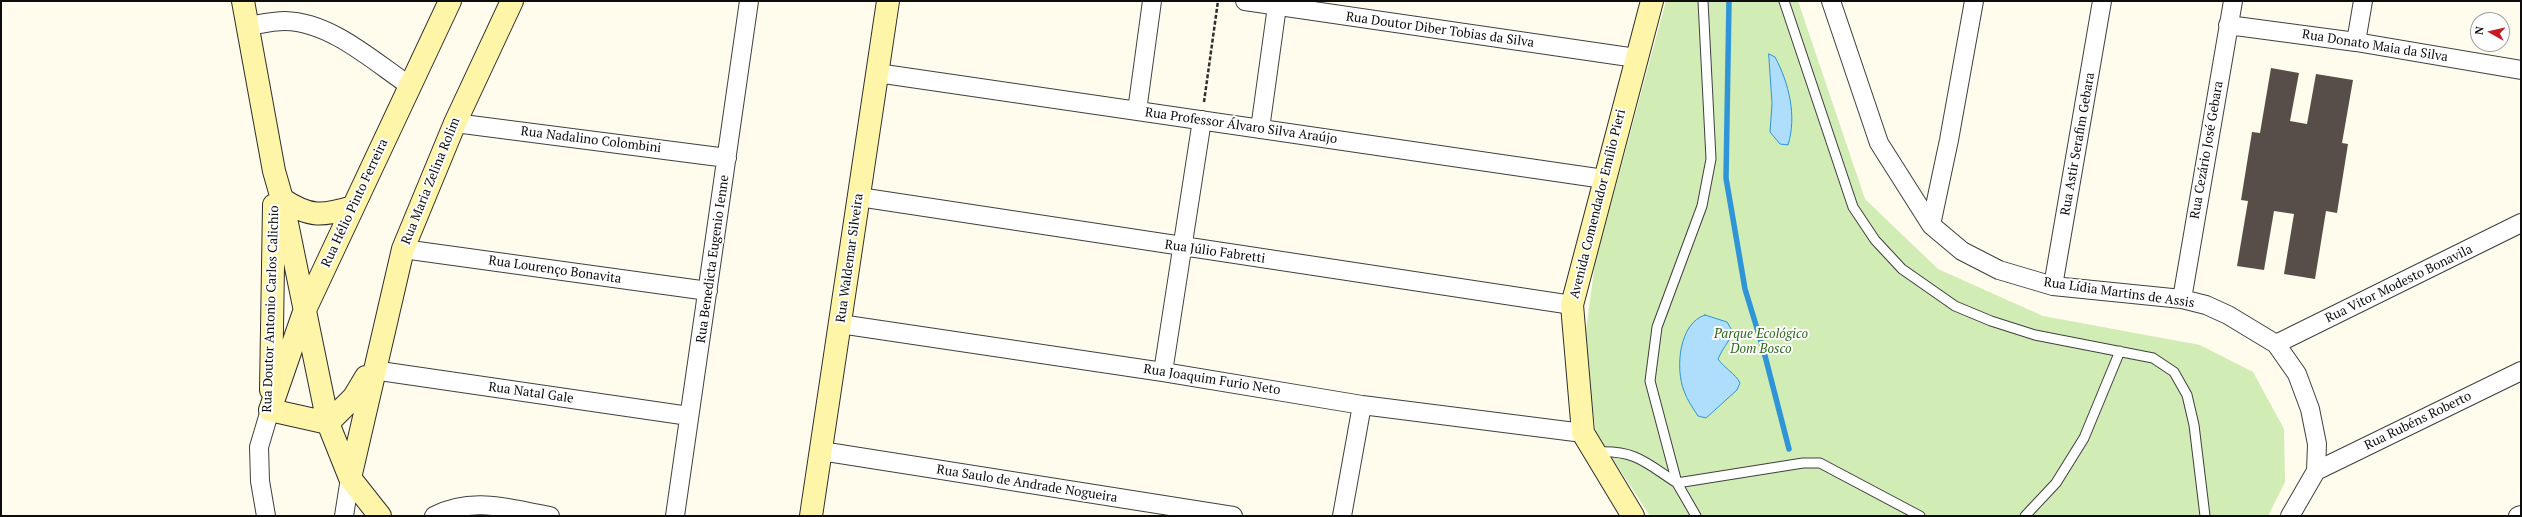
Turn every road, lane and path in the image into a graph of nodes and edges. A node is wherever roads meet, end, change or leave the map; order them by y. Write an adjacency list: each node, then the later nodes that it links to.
1 (244, 1): 19 (street, Rua Doutor Antonio Carlos Calichio)
2 (450, 1): 24 (street, Rua Hélio Pinto Ferreira)
3 (512, 1): 27 (street, Rua Maria Zelina Rolim)
4 (749, 1): 29 (street, Rua Benedicta Eugenio Ienne)
5 (888, 1): 23 (street, Rua Waldemar Silveira)
6 (1152, 1): 25 (street)
7 (1218, 1): 26 (path)
8 (1245, 1): 17 (street, Rua Doutor Diber Tobias da Silva)
9 (1652, 1): 21 (street, Avenida Comendador Emílio Pieri)
10 (1703, 1): 59 (lane)
11 (1784, 1): 46 (lane)
12 (1831, 1): 36 (street, Rua Lídia Martins de Assis)
13 (1974, 1): 36 (street)
14 (2102, 1): 39 (street, Rua Astir Serafim Gebara)
15 (2232, 1): 18 (street, Rua Cezário José Gebara)
16 (2363, 1): 20 (street)
17 (1277, 6): 21 (street, Rua Doutor Diber Tobias da Silva); 28 (street)
18 (2228, 25): 20 (street, Rua Donato Maia da Silva); 41 (street, Rua Cezário José Gebara)
19 (248, 26): 24 (street); 30 (street, Rua Doutor Antonio Carlos Calichio)
20 (2356, 42): 22 (street, Rua Donato Maia da Silva)
21 (1636, 58): 31 (street, Avenida Comendador Emílio Pieri)
22 (2521, 70)
23 (877, 73): 25 (street, Rua Professor Álvaro Silva Araújo); 32 (street, Rua Waldemar Silveira)
24 (410, 86): 34 (street, Rua Hélio Pinto Ferreira)
25 (1137, 111): 26 (street, Rua Professor Álvaro Silva Araújo)
26 (1202, 120): 28 (street, Rua Professor Álvaro Silva Araújo); 37 (street)
27 (455, 123): 29 (street, Rua Nadalino Colombini); 38 (street, Rua Maria Zelina Rolim)
28 (1260, 129): 31 (street, Rua Professor Álvaro Silva Araújo)
29 (728, 158): 40 (street, Rua Benedicta Eugenio Ienne)
30 (274, 171): 33 (street, Rua Doutor Antonio Carlos Calichio); 51 (street, Rua Doutor Antonio Carlos Calichio)
31 (1604, 179): 42 (street, Avenida Comendador Emílio Pieri)
32 (859, 197): 37 (street, Rua Júlio Fabretti); 44 (street, Rua Waldemar Silveira)
33 (282, 199): 34 (street); 43 (street, Rua Doutor Antonio Carlos Calichio)
34 (353, 206): 43 (street, Rua Hélio Pinto Ferreira)
35 (2521, 223): 45 (street, Rua Vitor Modesto Bonavila)
36 (1931, 225): 39 (street, Rua Lídia Martins de Assis)
37 (1181, 247): 42 (street, Rua Júlio Fabretti); 49 (street)
38 (403, 249): 40 (street, Rua Lourenço Bonavita); 47 (street, Rua Maria Zelina Rolim)
39 (2053, 286): 41 (street, Rua Lídia Martins de Assis)
40 (708, 291): 52 (street, Rua Benedicta Eugenio Ienne)
41 (2182, 299): 45 (street, Rua Lídia Martins de Assis)
42 (1572, 305): 54 (street, Avenida Comendador Emílio Pieri)
43 (304, 312): 51 (street, Rua Hélio Pinto Ferreira); 53 (street, Rua Doutor Antonio Carlos Calichio)
44 (840, 324): 49 (street, Rua Joaquim Furio Neto); 55 (street, Rua Waldemar Silveira)
45 (2276, 344): 57 (street, Rua Lídia Martins de Assis)
46 (2120, 351): 73 (lane); 74 (lane)
47 (373, 370): 52 (street, Rua Natal Gale); 53 (street, Rua Maria Zelina Rolim); 58 (street, Rua Maria Zelina Rolim)
48 (2521, 371): 57 (street, Rua Rubéns Roberto)
49 (1164, 372): 50 (street, Rua Joaquim Furio Neto)
50 (1362, 405): 54 (street, Rua Joaquim Furio Neto); 69 (street)
51 (270, 410): 53 (street); 61 (street, Rua Doutor Antonio Carlos Calichio)
52 (689, 416): 66 (street, Rua Benedicta Eugenio Ienne)
53 (328, 423): 58 (street, Rua Doutor Antonio Carlos Calichio)
54 (1583, 433): 56 (street, Avenida Comendador Emílio Pieri)
55 (821, 451): 67 (street, Rua Waldemar Silveira); 68 (street, Rua Saulo de Andrade Nogueira)
56 (1595, 452): 59 (lane); 70 (street, Avenida Comendador Emílio Pieri)
57 (2316, 472): 75 (street, Rua Lídia Martins de Assis)
58 (350, 478): 62 (street); 63 (street, Rua Doutor Antonio Carlos Calichio)
59 (1677, 483): 71 (lane); 72 (lane)
60 (2521, 514): 76 (street)
61 (266, 516)
62 (344, 516)
63 (380, 516)
64 (434, 516): 65 (street)
65 (550, 516)
66 (674, 516)
67 (811, 516)
68 (1232, 516)
69 (1342, 516)
70 (1633, 516)
71 (1696, 516)
72 (1920, 516)
73 (2025, 516)
74 (2205, 516)
75 (2290, 516)
76 (2518, 516)

